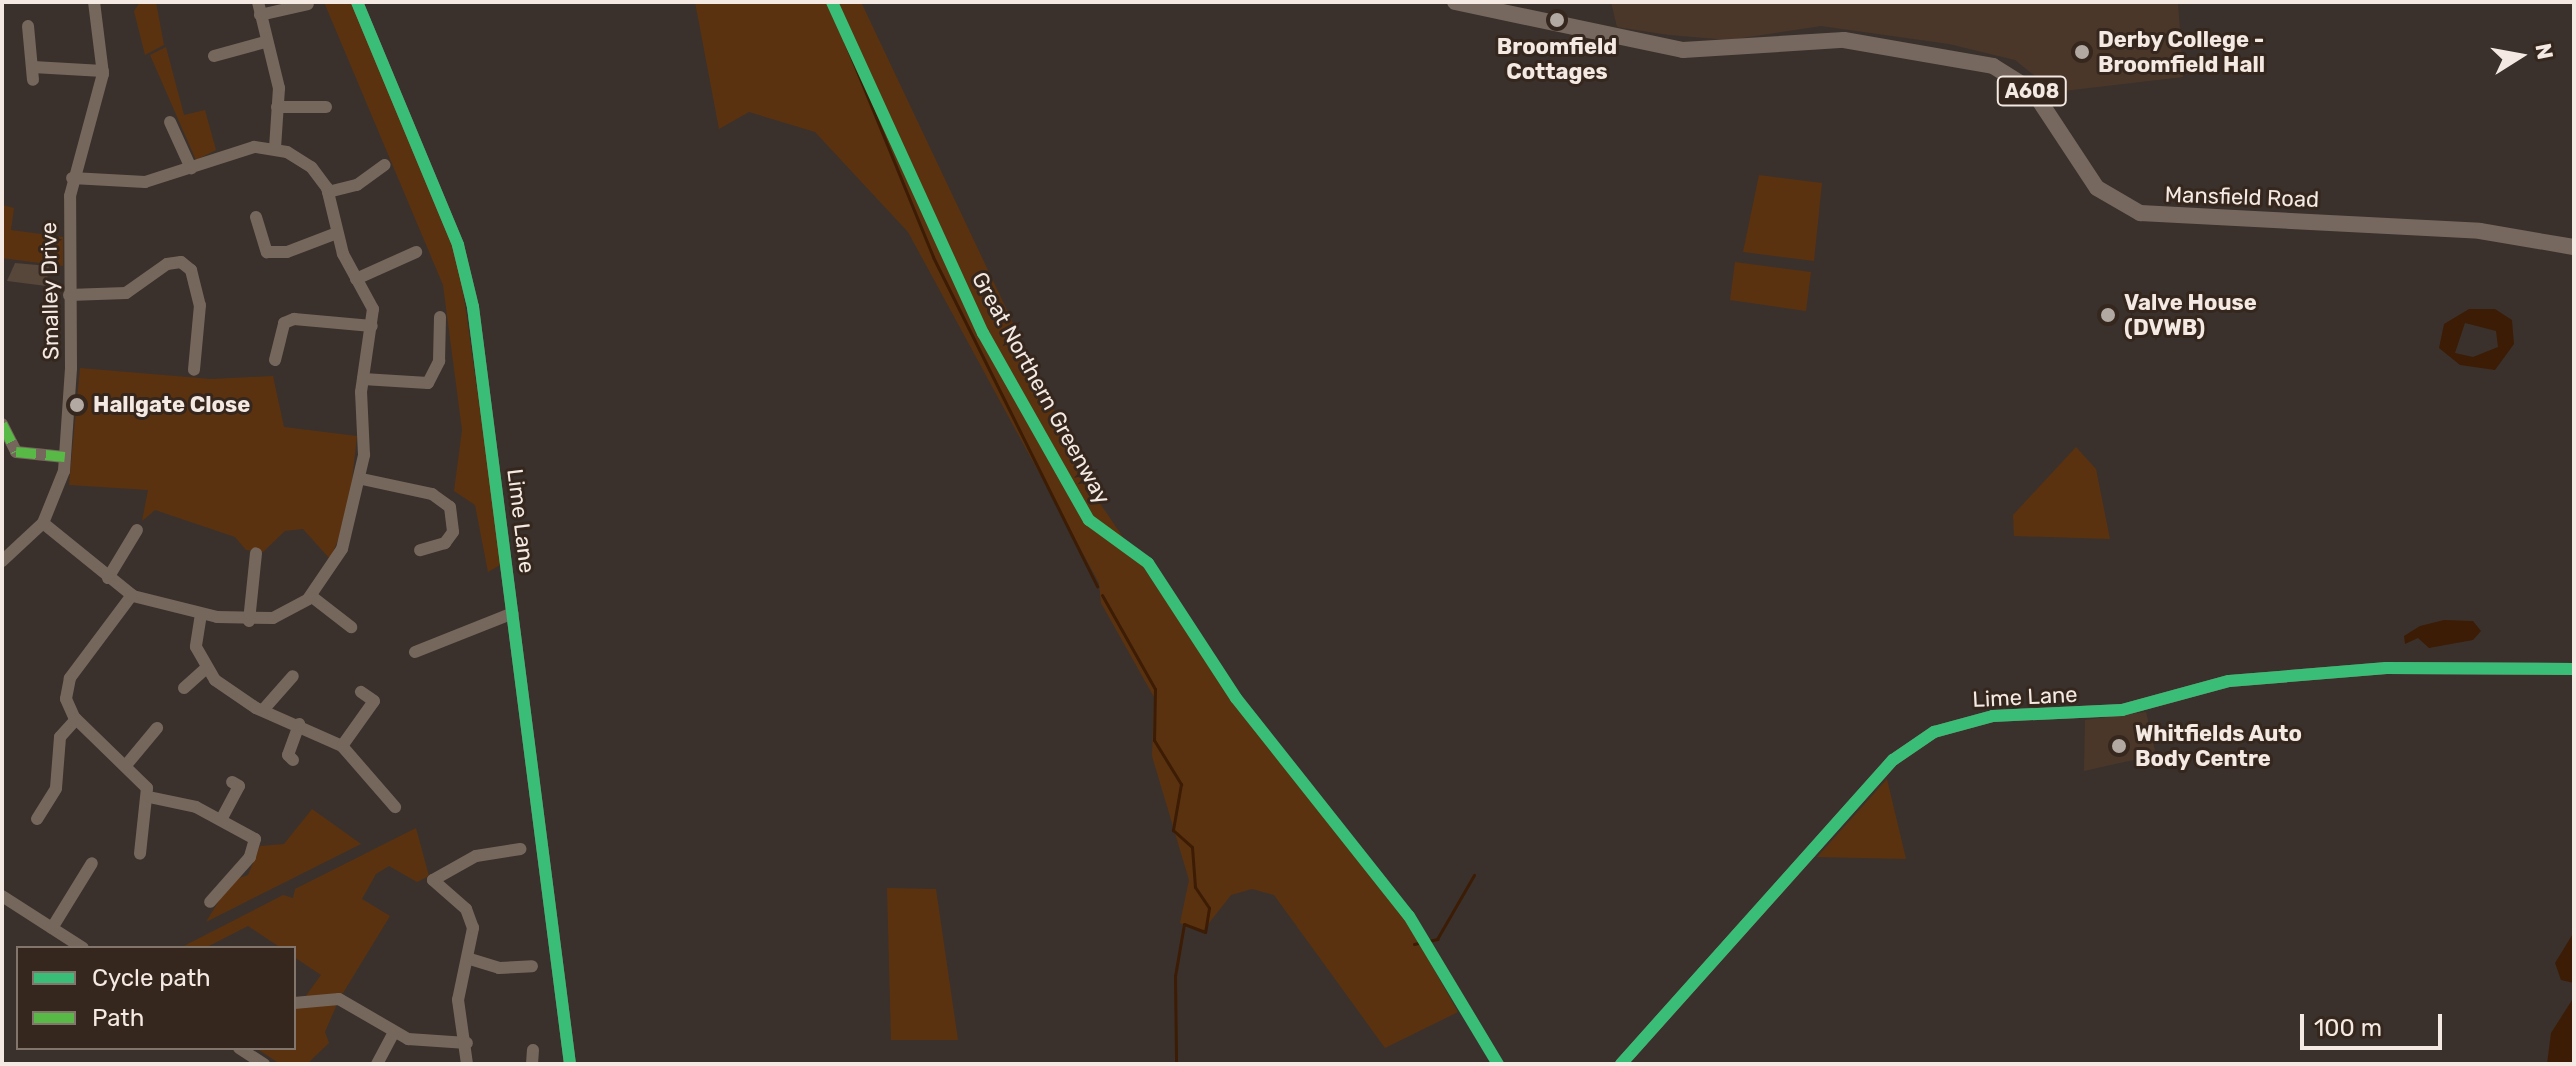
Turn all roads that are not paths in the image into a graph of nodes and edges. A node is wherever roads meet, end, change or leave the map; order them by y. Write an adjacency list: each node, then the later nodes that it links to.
1 (94, 2): 10 (street, Smalley Drive)
2 (357, 2): 43 (street, Lime Lane)
3 (1455, 2): 22 (main road, Mansfield Road / A608)
4 (308, 4): 5 (street)
5 (259, 8): 7 (street)
6 (28, 26): 9 (street)
7 (265, 42): 8 (street); 12 (street)
8 (214, 56)
9 (33, 67): 10 (street); 11 (street)
10 (103, 71): 18 (street, Smalley Drive)
11 (33, 80)
12 (277, 107): 13 (street); 15 (street)
13 (326, 107)
14 (170, 122): 17 (street)
15 (275, 148): 17 (street); 19 (street)
16 (385, 165): 19 (street)
17 (191, 168): 18 (street)
18 (72, 178): 25 (street, Smalley Drive)
19 (328, 192): 21 (street)
20 (256, 217): 21 (street)
21 (337, 233): 24 (street)
22 (2574, 247)
23 (416, 252): 24 (street)
24 (356, 279): 27 (street)
25 (69, 295): 29 (street); 33 (street, Smalley Drive)
26 (440, 317): 30 (street)
27 (372, 326): 28 (street); 30 (street)
28 (275, 360)
29 (194, 370)
30 (363, 379): 34 (street)
31 (2, 424): 32 (street)
32 (6, 444): 33 (street)
33 (65, 457): 35 (street, Smalley Drive)
34 (362, 479): 37 (street); 42 (street)
35 (43, 523): 39 (street, Smalley Drive); 40 (street)
36 (137, 530): 40 (street)
37 (420, 550)
38 (256, 553): 45 (street)
39 (2, 561)
40 (108, 578): 41 (street)
41 (132, 595): 44 (street); 54 (street)
42 (311, 596): 45 (street); 46 (street)
43 (513, 613): 47 (street); 83 (street, Lime Lane)
44 (201, 614): 45 (street); 48 (street)
45 (249, 621)
46 (351, 627)
47 (415, 652)
48 (206, 668): 51 (street); 53 (street)
49 (2574, 669): 84 (street, Lime Lane)
50 (293, 676): 53 (street)
51 (184, 688)
52 (361, 692): 57 (street)
53 (263, 710): 55 (street)
54 (76, 719): 59 (street); 64 (street)
55 (299, 724): 57 (street); 58 (street)
56 (157, 728): 59 (street)
57 (342, 746): 62 (street)
58 (293, 760)
59 (127, 764): 61 (street)
60 (232, 782): 63 (street)
61 (149, 797): 63 (street); 66 (street)
62 (395, 807)
63 (222, 818): 69 (street)
64 (37, 819)
65 (520, 849): 72 (street)
66 (140, 854)
67 (92, 863): 70 (street)
68 (2, 896): 70 (street)
69 (210, 902)
70 (52, 928): 71 (street)
71 (80, 946)
72 (470, 959): 73 (street); 76 (street)
73 (532, 966)
74 (296, 1003): 75 (street)
75 (394, 1032): 76 (street); 80 (street)
76 (467, 1043): 81 (street)
77 (242, 1050): 79 (street)
78 (533, 1050): 82 (street)
79 (264, 1064)
80 (377, 1064)
81 (467, 1064)
82 (532, 1064)
83 (570, 1064)
84 (1621, 1064)

